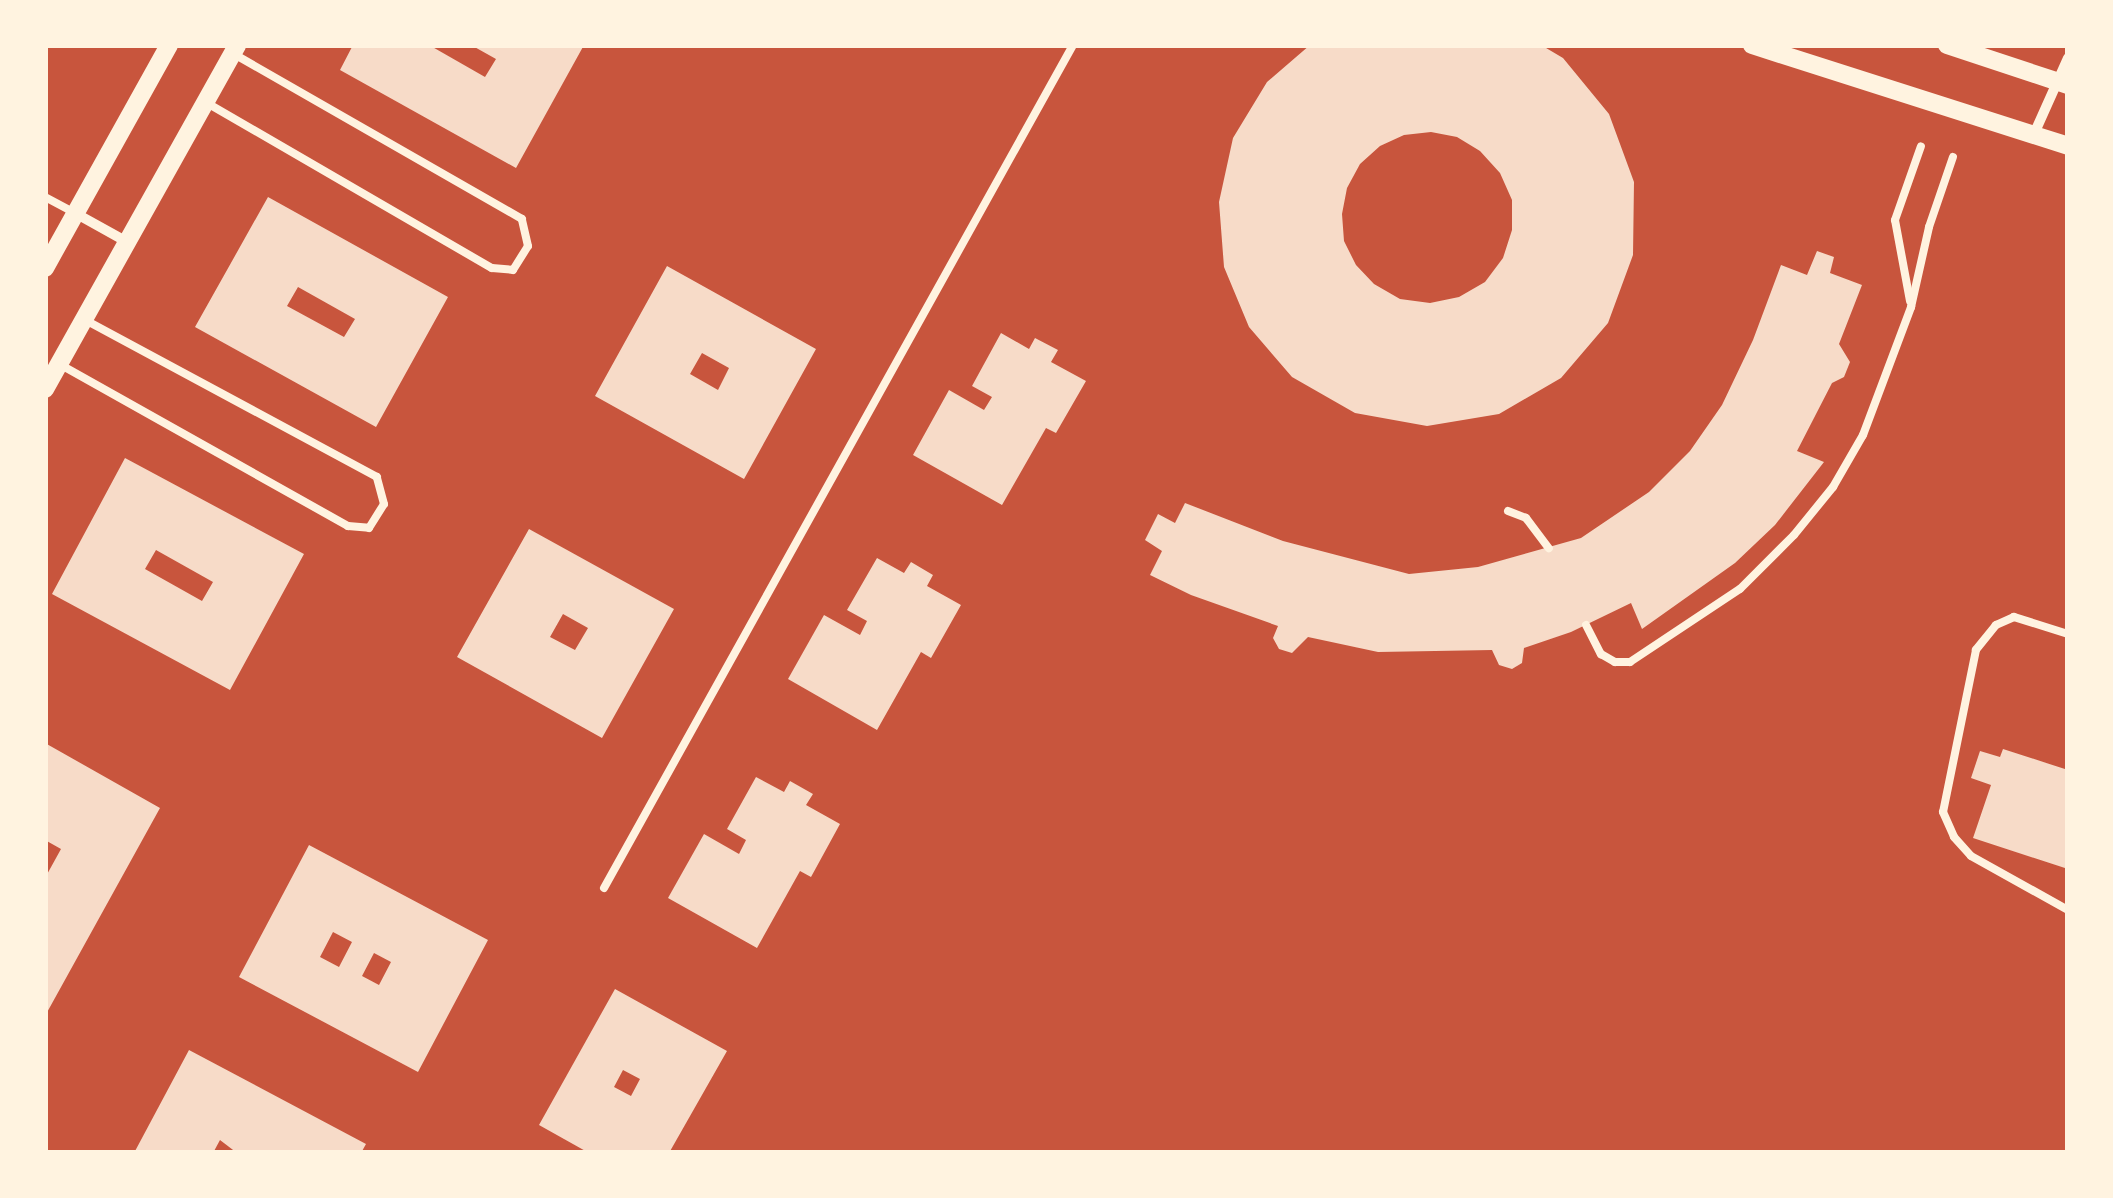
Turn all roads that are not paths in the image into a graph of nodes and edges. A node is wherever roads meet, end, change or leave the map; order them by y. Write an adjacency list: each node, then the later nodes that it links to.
1 (169, 45): 14 (street)
2 (1073, 45): 25 (lane)
3 (1752, 45): 9 (street)
4 (1947, 45): 7 (street)
5 (235, 49): 8 (street); 8 (lane)
6 (2068, 58): 7 (street)
7 (2062, 83): 9 (street)
8 (206, 102): 15 (street)
9 (2034, 134): 11 (street)
10 (1921, 146): 17 (lane)
11 (2068, 146)
12 (1953, 158): 17 (lane)
13 (45, 196): 14 (lane)
14 (75, 213): 15 (street); 16 (street)
15 (127, 242): 18 (street)
16 (45, 268)
17 (1911, 307): 23 (lane)
18 (83, 320): 19 (street); 19 (lane)
19 (59, 364): 20 (street)
20 (45, 389)
21 (1508, 512): 22 (lane)
22 (1549, 548)
23 (1586, 625)
24 (2068, 634): 26 (lane)
25 (604, 888)
26 (2068, 910)

